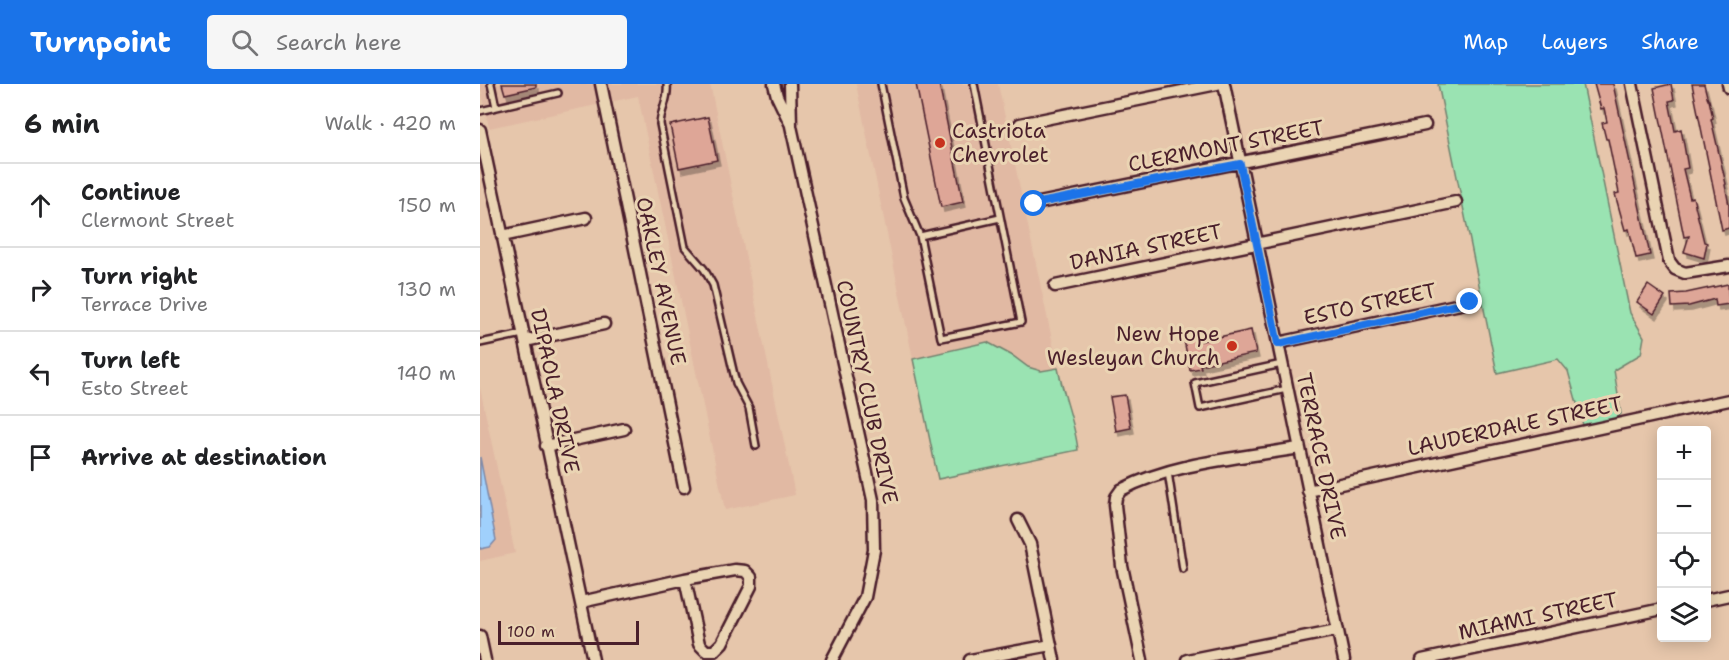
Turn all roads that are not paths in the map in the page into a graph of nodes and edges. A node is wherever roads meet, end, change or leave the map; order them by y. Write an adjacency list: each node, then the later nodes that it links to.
1 (491, 84): 14 (lane)
2 (601, 84): 43 (street, OAKLEY AVENUE)
3 (667, 84): 39 (lane)
4 (774, 84): 18 (street, COUNTRY CLUB DRIVE)
5 (790, 84): 18 (street, COUNTRY CLUB DRIVE)
6 (880, 84): 26 (lane)
7 (974, 84): 24 (lane)
8 (1218, 84): 16 (street)
9 (1224, 84): 20 (street, TERRACE DRIVE)
10 (1632, 84): 28 (street)
11 (1728, 84): 12 (street)
12 (1729, 88)
13 (558, 93): 14 (lane)
14 (496, 107): 15 (lane)
15 (480, 111)
16 (1020, 124)
17 (1425, 125): 20 (street, CLERMONT STREET)
18 (791, 126): 57 (street, COUNTRY CLUB DRIVE)
19 (480, 130): 25 (street, DIPAOLA DRIVE)
20 (1240, 164): 22 (street, CLERMONT STREET); 27 (street, TERRACE DRIVE)
21 (1456, 202): 27 (street, DANIA STREET)
22 (1034, 204)
23 (586, 218): 25 (street)
24 (1000, 218): 26 (lane); 26 (lane)
25 (502, 236): 32 (street, DIPAOLA DRIVE)
26 (920, 236)
27 (1257, 244): 29 (street, DANIA STREET); 34 (street, TERRACE DRIVE)
28 (1729, 266)
29 (1055, 286)
30 (1470, 302): 34 (street, ESTO STREET)
31 (604, 324): 32 (street)
32 (524, 337): 33 (lane); 40 (street, DIPAOLA DRIVE)
33 (480, 343)
34 (1278, 344): 35 (street, TERRACE DRIVE)
35 (1282, 364): 36 (street, TERRACE DRIVE); 36 (lane)
36 (1287, 389): 41 (street, TERRACE DRIVE)
37 (1729, 400): 44 (street, LAUDERDALE STREET)
38 (624, 429): 40 (street)
39 (756, 446)
40 (546, 447): 50 (street, DIPAOLA DRIVE)
41 (1299, 448): 42 (street); 44 (street, TERRACE DRIVE)
42 (1168, 472): 46 (lane); 60 (street)
43 (684, 487)
44 (1308, 491): 52 (street, TERRACE DRIVE)
45 (1018, 520): 54 (street)
46 (1183, 569)
47 (685, 579): 47 (street); 50 (street)
48 (1729, 595): 49 (street)
49 (1711, 599)
50 (581, 602): 56 (street, DIPAOLA DRIVE)
51 (1657, 610): 63 (street, MIAMI STREET)
52 (1337, 630): 61 (street); 62 (street, TERRACE DRIVE)
53 (480, 636): 55 (street)
54 (1051, 645): 58 (street); 59 (street)
55 (485, 660)
56 (593, 660)
57 (832, 660)
58 (970, 660)
59 (1054, 660)
60 (1142, 660)
61 (1187, 660)
62 (1344, 660)
63 (1422, 660)

